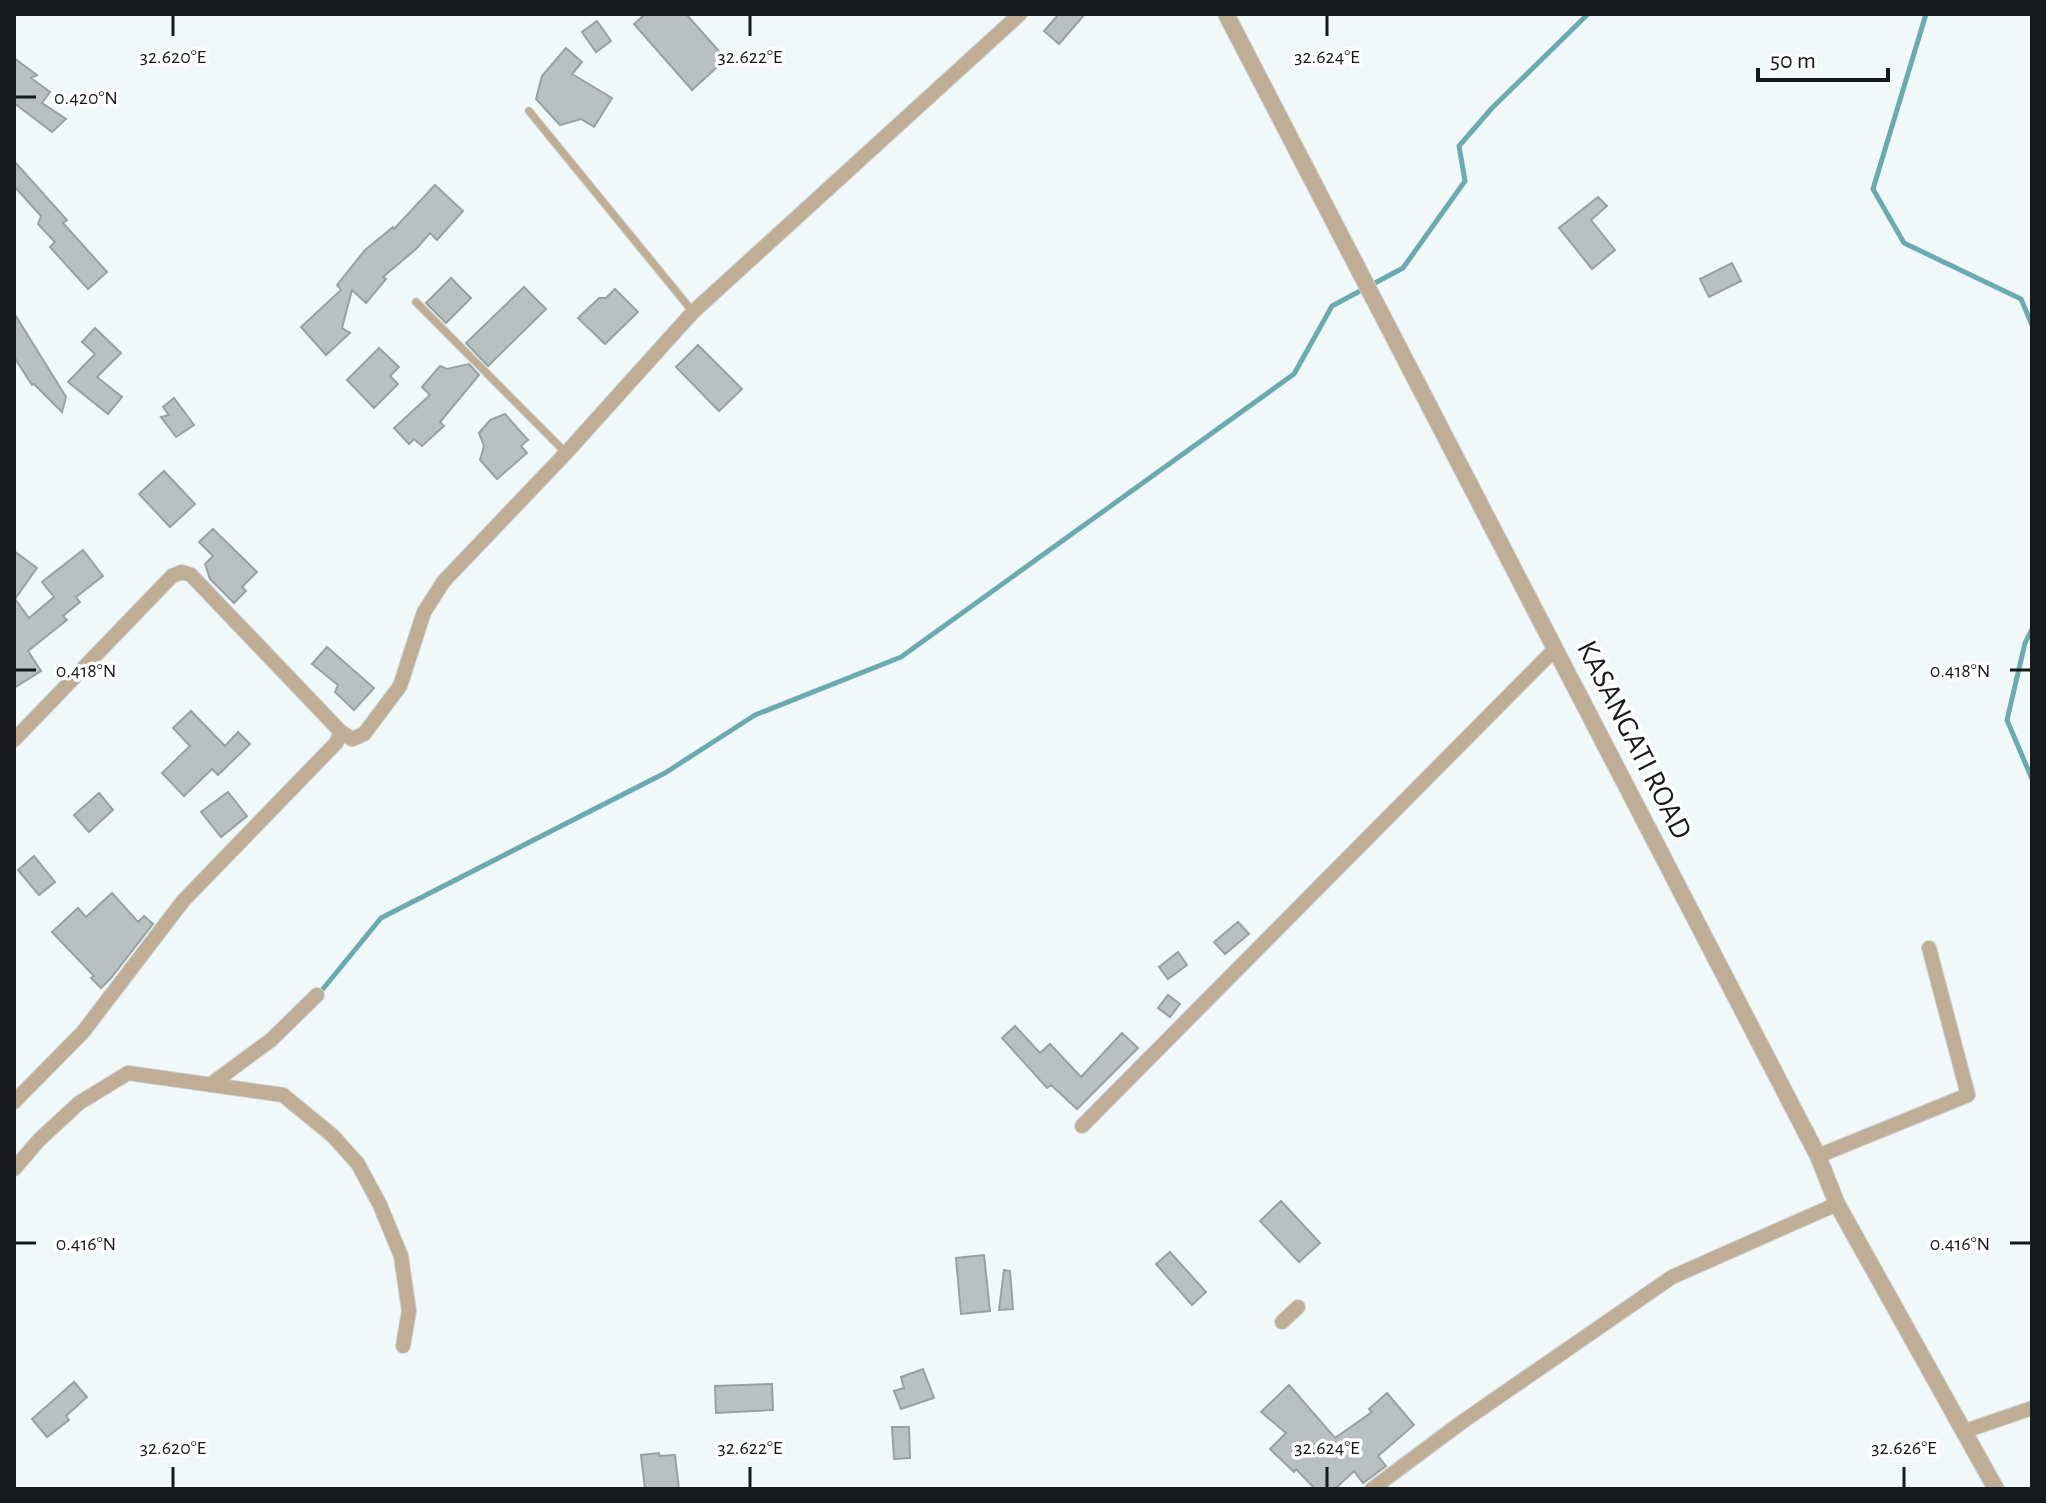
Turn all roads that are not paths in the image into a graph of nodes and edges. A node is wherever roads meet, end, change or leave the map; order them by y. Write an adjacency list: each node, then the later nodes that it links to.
1 (1020, 14): 5 (street)
2 (1226, 14): 7 (street, KASANGATI ROAD)
3 (529, 111): 5 (lane)
4 (416, 302): 6 (lane)
5 (693, 312): 6 (street)
6 (566, 453): 8 (street)
7 (1555, 649): 14 (street); 15 (street, KASANGATI ROAD)
8 (341, 732): 9 (street); 13 (street)
9 (14, 740)
10 (1929, 948): 15 (street)
11 (317, 995): 12 (street)
12 (210, 1085): 16 (street); 20 (street)
13 (14, 1102)
14 (1082, 1126)
15 (1818, 1156): 17 (street, KASANGATI ROAD)
16 (14, 1169)
17 (1837, 1204): 22 (street, KASANGATI ROAD); 23 (street)
18 (1298, 1307): 19 (street)
19 (1282, 1322)
20 (403, 1346)
21 (2032, 1408): 22 (street)
22 (1965, 1431): 24 (street, KASANGATI ROAD)
23 (1372, 1489)
24 (1996, 1489)

